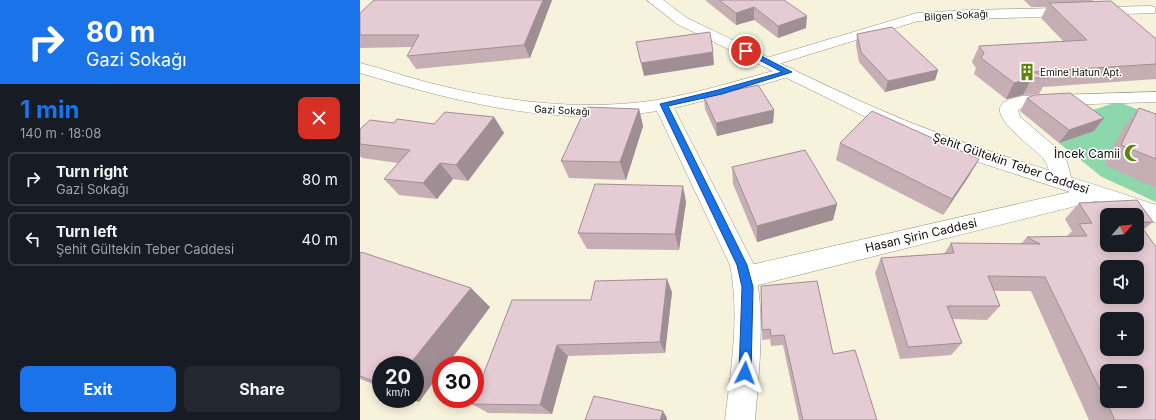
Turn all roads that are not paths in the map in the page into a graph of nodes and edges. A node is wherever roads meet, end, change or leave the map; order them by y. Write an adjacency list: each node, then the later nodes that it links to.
1 (654, 0): 3 (street, Şehit Gültekin Teber Caddesi)
2 (1148, 8): 3 (street, Bilgen Sokağı)
3 (769, 62): 5 (street, Şehit Gültekin Teber Caddesi)
4 (360, 68): 7 (street, Gazi Sokağı)
5 (788, 72): 7 (street, Gazi Sokağı); 8 (street, Şehit Gültekin Teber Caddesi)
6 (1156, 98): 8 (street)
7 (663, 104): 11 (street)
8 (1062, 181): 9 (street, Şehit Gültekin Teber Caddesi)
9 (1097, 192): 10 (street, Şehit Gültekin Teber Caddesi); 11 (street, Hasan Şirin Caddesi)
10 (1156, 214)
11 (746, 277): 12 (street)
12 (740, 420)

